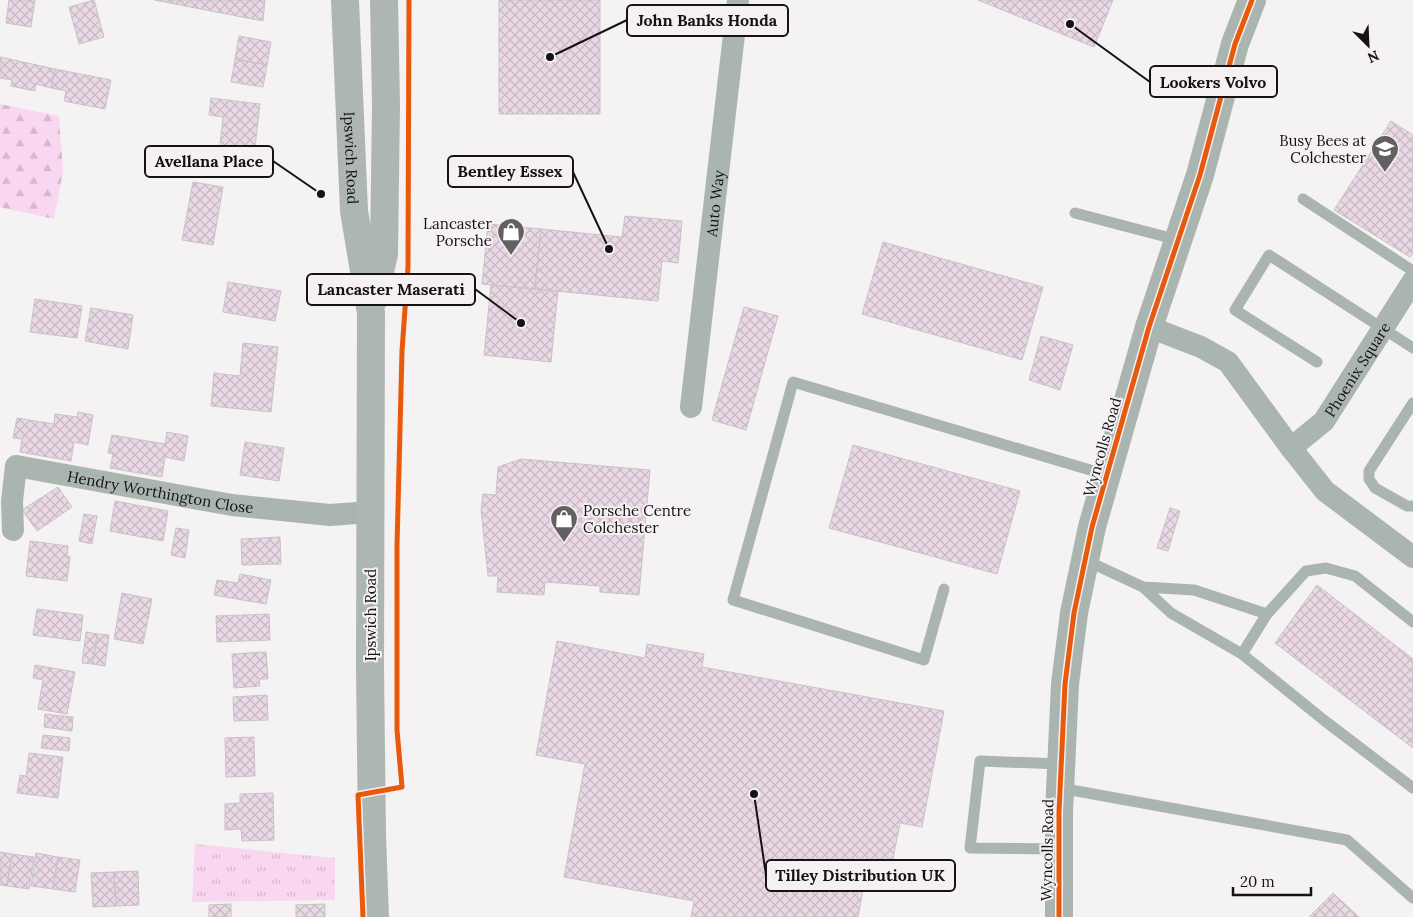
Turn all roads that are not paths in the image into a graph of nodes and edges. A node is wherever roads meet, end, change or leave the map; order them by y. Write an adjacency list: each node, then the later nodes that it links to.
1 (345, 0): 10 (main road, Ipswich Road)
2 (384, 0): 10 (main road, Ipswich Road)
3 (738, 0): 16 (street, Auto Way)
4 (1252, 0): 7 (street, Wyncolls Road)
5 (1303, 199): 8 (lane)
6 (1075, 214): 7 (lane)
7 (1178, 240): 11 (street, Wyncolls Road)
8 (1413, 270)
9 (1413, 281): 12 (street, Phoenix Square)
10 (372, 313): 20 (main road, Ipswich Road)
11 (1149, 327): 17 (street); 18 (street, Wyncolls Road)
12 (1383, 328): 13 (lane); 14 (lane); 17 (street, Phoenix Square)
13 (1413, 348)
14 (1317, 362)
15 (1413, 403): 19 (lane)
16 (691, 407)
17 (1291, 448): 22 (street)
18 (1107, 475): 23 (street, Wyncolls Road); 25 (lane)
19 (1413, 506)
20 (370, 512): 21 (street, Hendry Worthington Close); 33 (main road, Ipswich Road)
21 (13, 530)
22 (1413, 557)
23 (1086, 560): 24 (lane); 29 (street, Wyncolls Road)
24 (1143, 587): 26 (lane); 28 (lane)
25 (944, 589)
26 (1267, 614): 27 (lane); 28 (lane)
27 (1413, 622)
28 (1242, 654): 30 (lane)
29 (1061, 776): 31 (street, Wyncolls Road); 31 (lane); 32 (lane)
30 (1413, 788)
31 (1059, 849): 34 (street, Wyncolls Road)
32 (1413, 898)
33 (375, 917)
34 (1059, 917)

